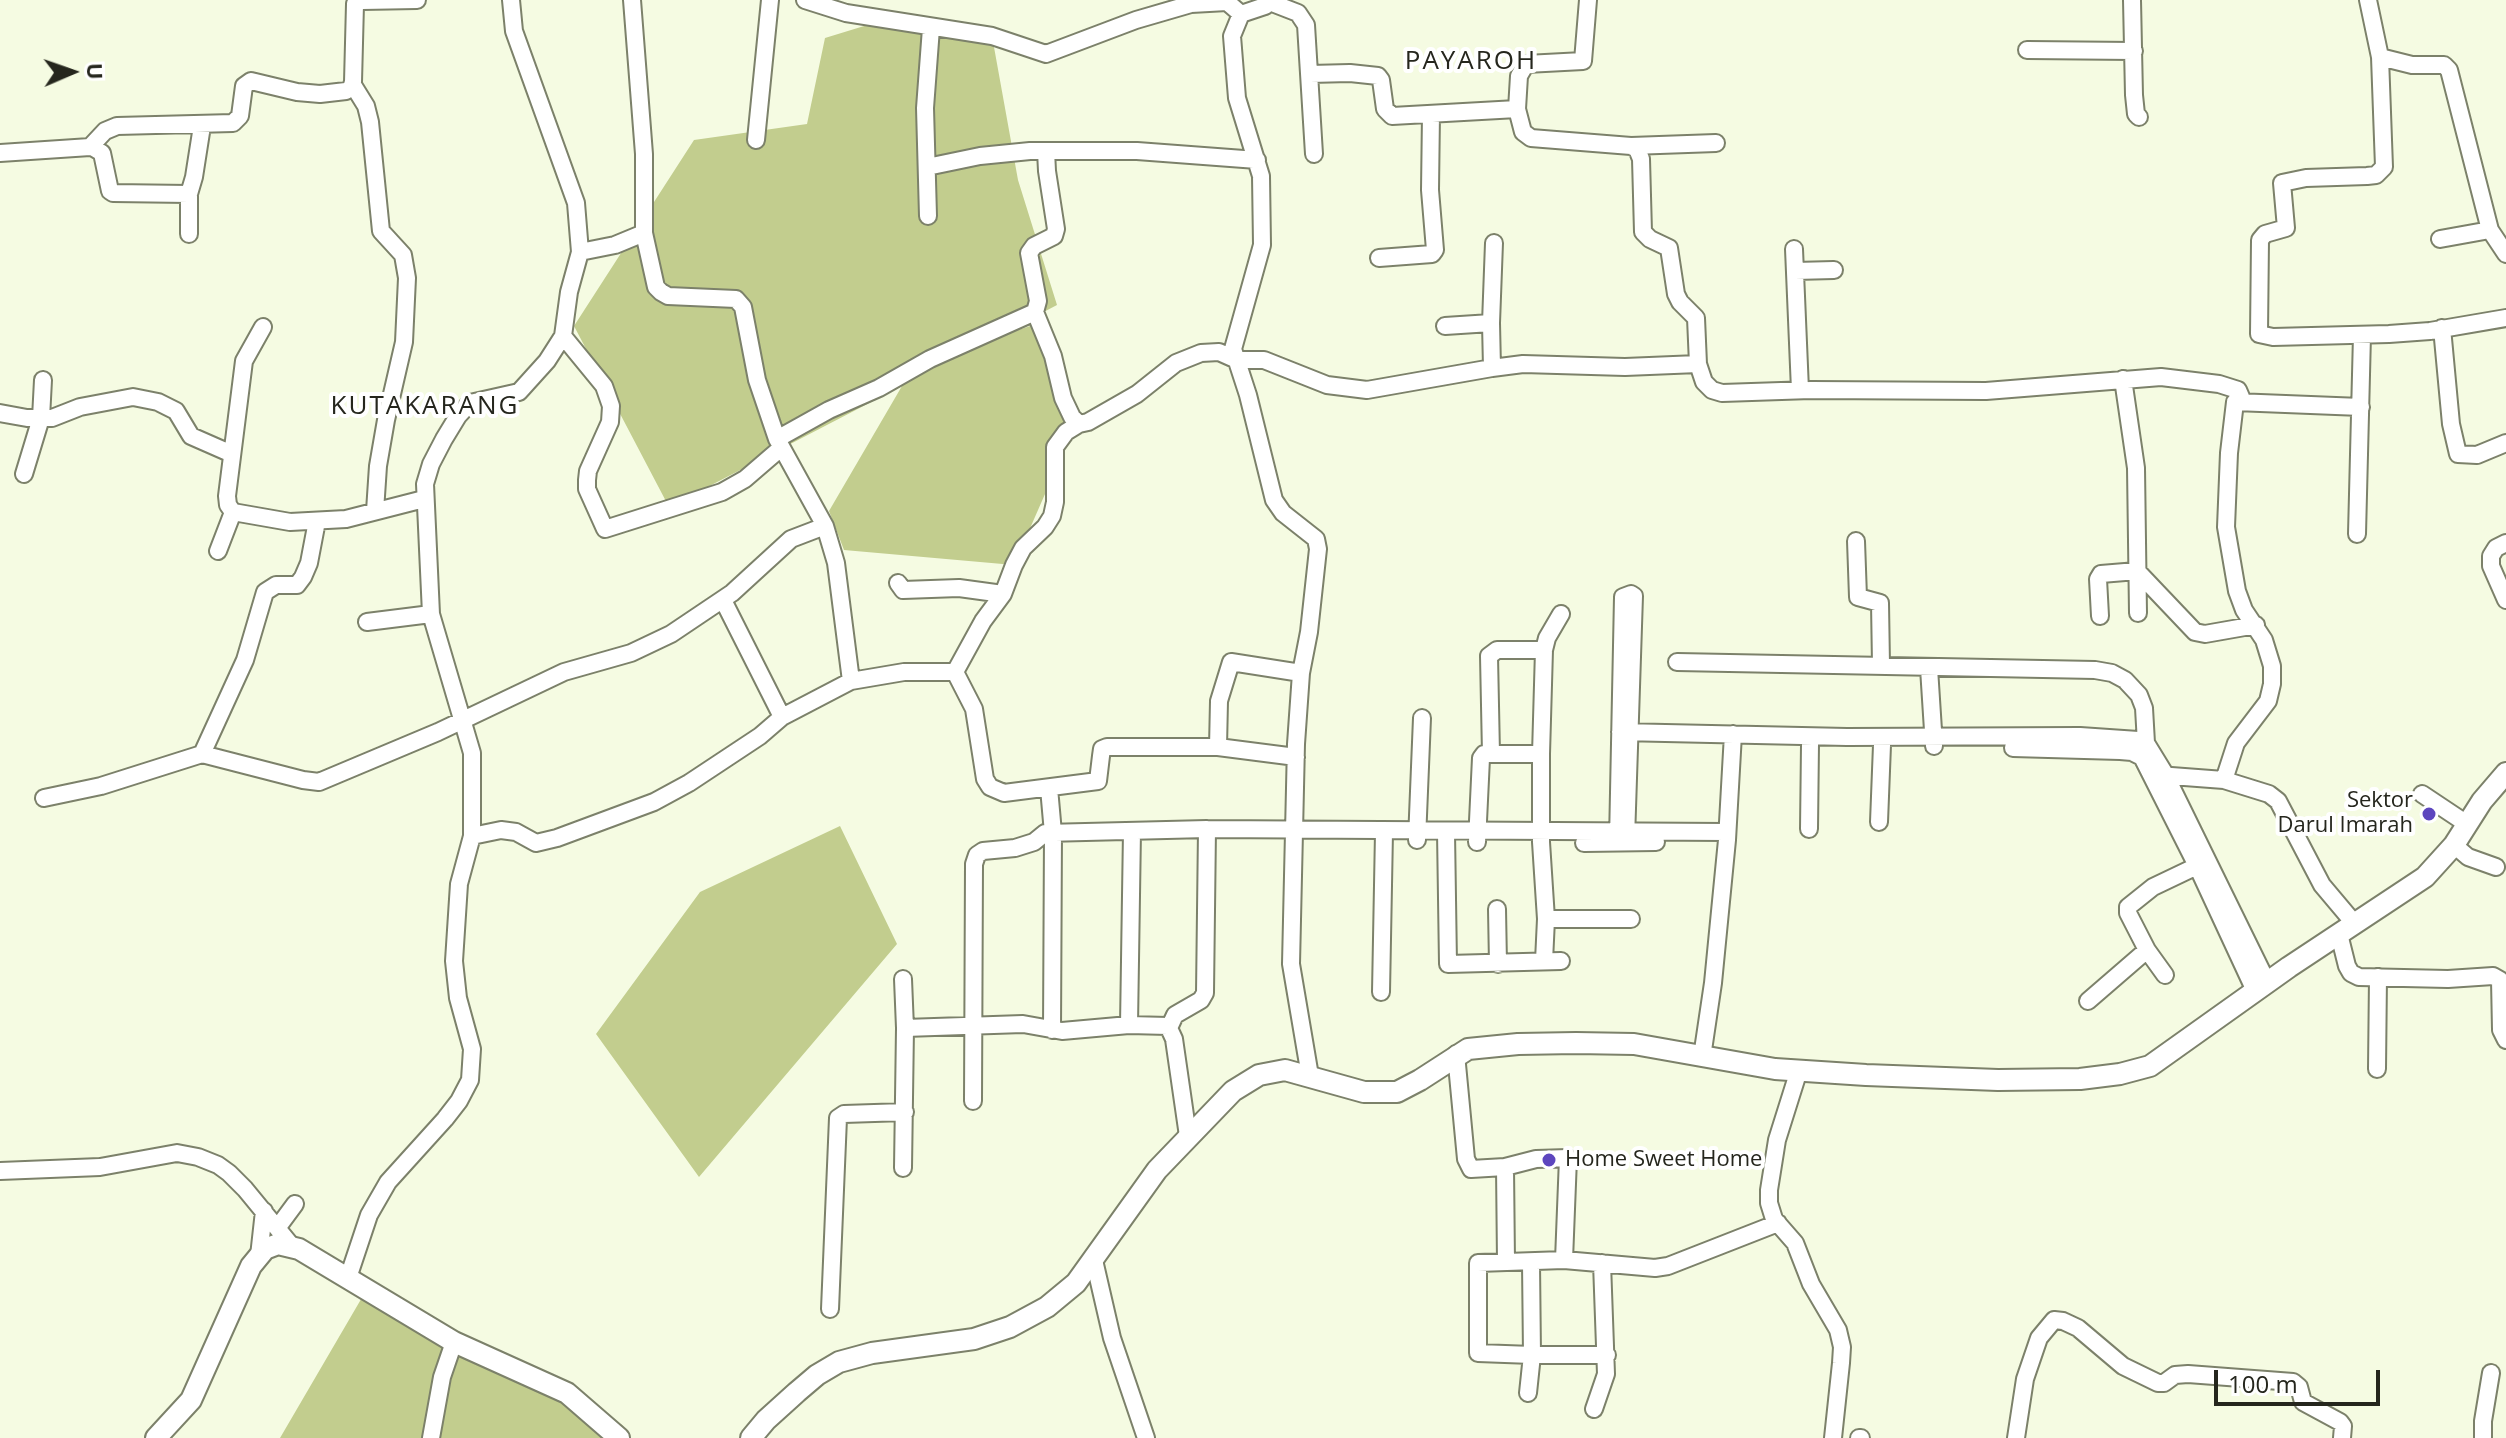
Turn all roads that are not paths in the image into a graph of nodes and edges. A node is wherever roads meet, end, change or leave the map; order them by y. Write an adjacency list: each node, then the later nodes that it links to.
1 (417, 0): 16 (street)
2 (511, 0): 38 (street)
3 (632, 0): 33 (street)
4 (770, 0): 21 (street)
5 (805, 0): 11 (street)
6 (1588, 0): 17 (street)
7 (2132, 0): 13 (street)
8 (2368, 0): 14 (street)
9 (1266, 3): 10 (street); 15 (street)
10 (1241, 14): 11 (street); 28 (street)
11 (931, 28): 29 (street)
12 (2027, 50): 13 (street)
13 (2134, 51): 19 (street)
14 (2380, 57): 32 (street); 49 (street)
15 (1310, 74): 18 (street); 27 (street)
16 (353, 85): 20 (street); 67 (street)
17 (1517, 109): 18 (street); 23 (street)
18 (1431, 114): 40 (street)
19 (2139, 117)
20 (202, 126): 24 (street); 30 (street)
21 (756, 140)
22 (1716, 143): 23 (street)
23 (1631, 146): 52 (street)
24 (92, 147): 26 (street); 30 (street)
25 (1046, 151): 28 (street); 29 (street); 43 (street)
26 (0, 153)
27 (1314, 154)
28 (1257, 160): 51 (street)
29 (927, 167): 31 (street)
30 (189, 194): 34 (street)
31 (928, 216)
32 (2490, 230): 35 (street); 39 (street)
33 (644, 233): 38 (street); 63 (street)
34 (189, 234)
35 (2440, 239)
36 (1494, 243): 45 (street)
37 (1794, 249): 42 (street)
38 (580, 252): 50 (street)
39 (2506, 254)
40 (1379, 258)
41 (1834, 270): 42 (street)
42 (1795, 271): 56 (street)
43 (1035, 312): 61 (street); 63 (street)
44 (2506, 318): 48 (street)
45 (1491, 323): 46 (street); 53 (street)
46 (1445, 326)
47 (263, 327): 64 (street)
48 (2442, 328): 49 (street); 62 (street)
49 (2362, 335): 58 (street)
50 (563, 336): 63 (street); 66 (street)
51 (1237, 360): 53 (street); 61 (street); 91 (street)
52 (1698, 364): 53 (street); 56 (street)
53 (1492, 368)
54 (2123, 379): 56 (street); 57 (street); 75 (street)
55 (43, 380): 60 (street)
56 (1800, 390)
57 (2235, 402): 58 (street); 85 (street)
58 (2361, 407): 71 (street)
59 (0, 413): 60 (street)
60 (41, 418): 64 (street); 65 (street)
61 (1079, 424): 77 (street)
62 (2506, 443)
63 (779, 444): 70 (street)
64 (232, 454): 68 (street)
65 (24, 474)
66 (424, 499): 67 (street); 81 (street)
67 (375, 511): 69 (street)
68 (233, 512): 69 (street); 74 (street)
69 (317, 521): 103 (street)
70 (825, 526): 78 (street); 92 (street)
71 (2357, 534)
72 (1856, 541): 88 (street)
73 (2506, 543): 79 (street)
74 (218, 551)
75 (2137, 571): 80 (street); 83 (street); 85 (street)
76 (898, 583): 77 (street)
77 (1003, 594): 90 (street)
78 (723, 600): 93 (street); 95 (street)
79 (2506, 600)
80 (2138, 613)
81 (431, 614): 84 (street); 95 (street)
82 (1561, 614): 86 (street)
83 (2100, 616)
84 (367, 622)
85 (2256, 625): 109 (street)
86 (1544, 650): 104 (street); 105 (street)
87 (1677, 662): 88 (street)
88 (1881, 665): 89 (street)
89 (1929, 668): 98 (street); 99 (street)
90 (955, 672): 92 (street); 110 (street)
91 (1301, 673): 102 (street); 106 (street)
92 (851, 681): 93 (street)
93 (782, 717): 118 (street)
94 (1422, 718): 121 (street)
95 (463, 720): 103 (street); 118 (street)
96 (1625, 736): 96 (street); 97 (street); 125 (street)
97 (1728, 738): 98 (street); 100 (street); 122 (street)
98 (1933, 742): 99 (street); 101 (street); 108 (street)
99 (2146, 743): 108 (street)
100 (1810, 744): 101 (street); 115 (street)
101 (1882, 745): 113 (street)
102 (1218, 747): 106 (street); 110 (street)
103 (202, 754): 112 (street)
104 (1491, 754): 105 (street); 126 (street)
105 (1541, 754): 124 (street)
106 (1295, 764): 117 (street)
107 (2506, 773): 114 (main road)
108 (2159, 775): 109 (street); 129 (street); 140 (street)
109 (2224, 780): 134 (street)
110 (1049, 788): 127 (street)
111 (2422, 794): 114 (street)
112 (44, 798)
113 (1879, 822)
114 (2467, 824): 128 (main road)
115 (1809, 829)
116 (1207, 834): 117 (street); 119 (street); 146 (street)
117 (1291, 834): 120 (street); 153 (street)
118 (472, 836): 171 (street)
119 (1132, 836): 127 (street); 144 (street)
120 (1384, 836): 121 (street); 141 (street)
121 (1418, 836): 123 (street)
122 (1722, 836): 125 (street); 150 (street)
123 (1446, 837): 126 (street); 136 (street)
124 (1542, 837): 125 (street); 126 (street); 132 (street)
125 (1622, 837)
126 (1477, 838)
127 (1046, 839): 143 (street); 147 (street)
128 (2454, 845): 130 (street); 134 (main road)
129 (2197, 866): 135 (street); 140 (street)
130 (2496, 867)
131 (1497, 909): 136 (street)
132 (1546, 919): 133 (street); 136 (street)
133 (1631, 919)
134 (2347, 928): 138 (street); 140 (main road)
135 (2147, 950): 137 (street); 142 (street)
136 (1498, 964)
137 (2165, 975)
138 (2378, 977): 148 (street); 151 (street)
139 (903, 979): 145 (street)
140 (2261, 987): 152 (main road)
141 (1381, 992)
142 (2088, 1001)
143 (973, 1024): 145 (street); 147 (street); 154 (street)
144 (1129, 1025): 146 (street); 147 (street)
145 (905, 1028): 155 (street)
146 (1169, 1028): 156 (street)
147 (1047, 1029)
148 (2506, 1040)
149 (1456, 1054): 150 (main road); 153 (main road); 157 (street)
150 (1697, 1056): 152 (main road)
151 (2377, 1069)
152 (1799, 1070): 162 (street)
153 (1310, 1076): 156 (main road)
154 (973, 1101)
155 (905, 1112): 158 (street); 172 (street)
156 (1188, 1136): 166 (main road)
157 (1505, 1167): 167 (street); 168 (street)
158 (903, 1168)
159 (0, 1171): 161 (street)
160 (295, 1204): 163 (street)
161 (264, 1211): 163 (street); 165 (street)
162 (1778, 1223): 170 (street); 184 (street)
163 (278, 1227): 164 (street)
164 (291, 1245): 165 (main road); 171 (main road)
165 (259, 1256): 179 (main road)
166 (1094, 1260): 182 (main road); 183 (street)
167 (1564, 1260): 169 (street); 170 (street)
168 (1506, 1262): 169 (street); 174 (street)
169 (1531, 1263): 174 (street)
170 (1602, 1263): 175 (street)
171 (348, 1278): 173 (main road)
172 (830, 1309)
173 (454, 1342): 180 (street); 181 (main road)
174 (1532, 1355): 175 (street); 177 (street)
175 (1607, 1355): 178 (street)
176 (2491, 1373): 187 (street)
177 (1528, 1393)
178 (1594, 1409)
179 (156, 1438)
180 (431, 1438)
181 (619, 1438)
182 (751, 1438)
183 (1146, 1438)
184 (1833, 1438)
185 (2016, 1438): 186 (street)
186 (2342, 1438)
187 (2483, 1438)

